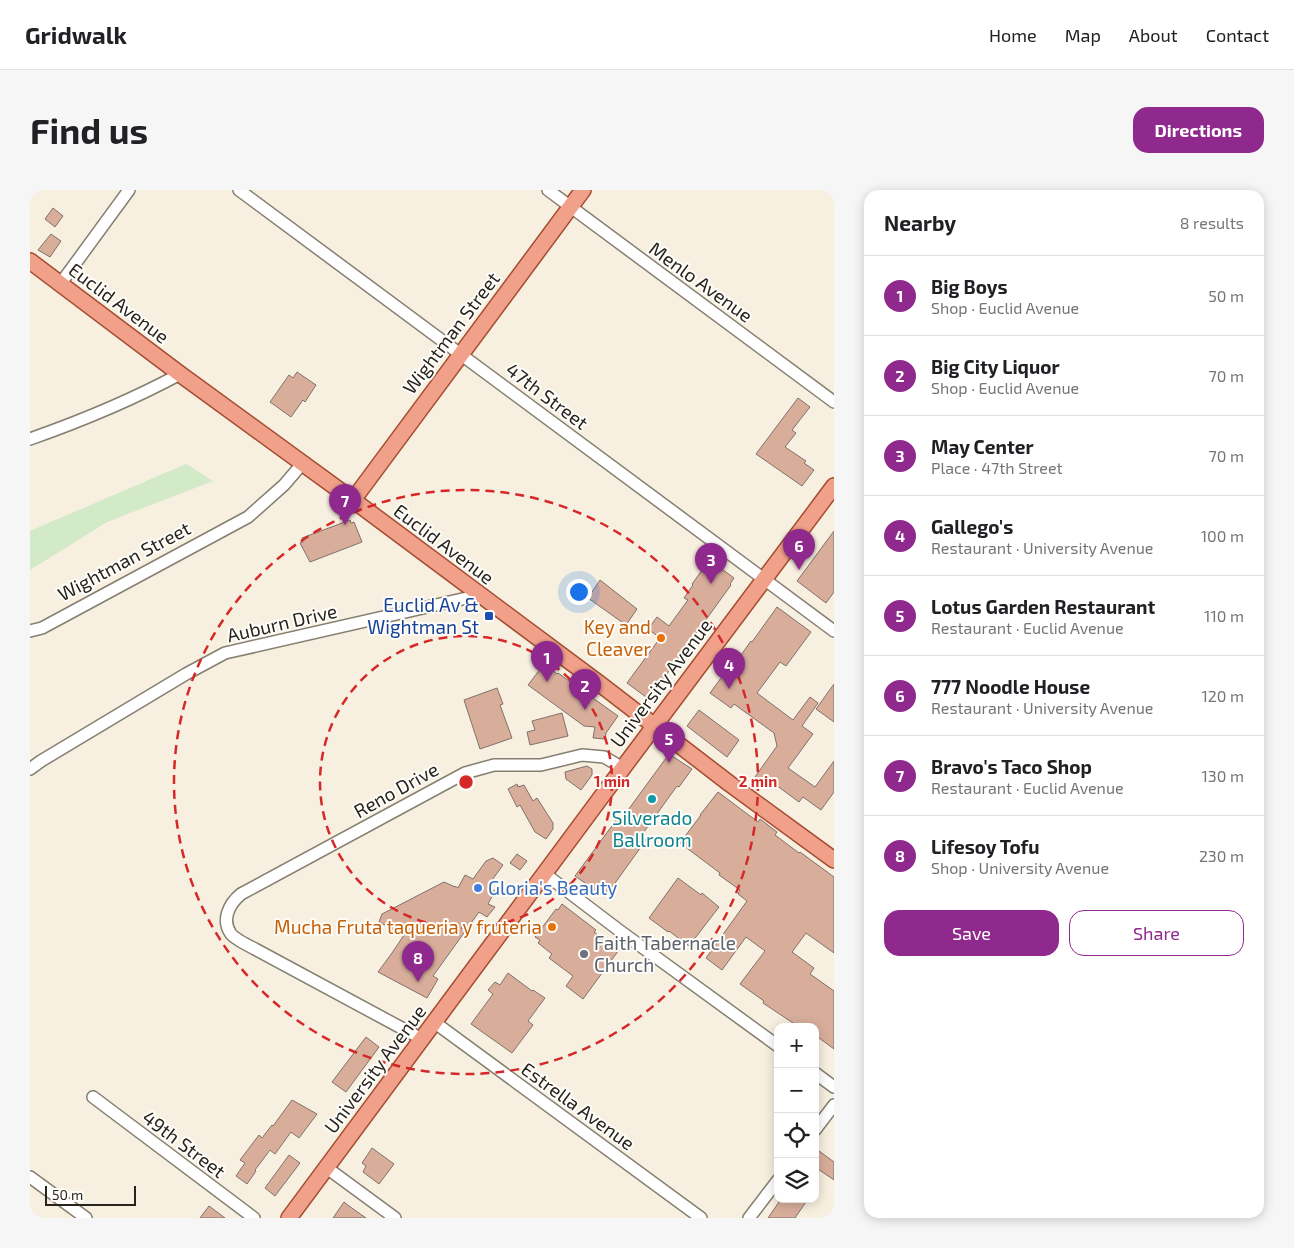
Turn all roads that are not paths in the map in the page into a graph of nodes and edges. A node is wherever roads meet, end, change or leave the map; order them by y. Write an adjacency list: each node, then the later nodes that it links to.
1 (129, 190): 7 (street)
2 (239, 190): 8 (street, 47th Street)
3 (548, 190): 5 (street, Menlo Avenue)
4 (583, 190): 5 (main road, Wightman Street)
5 (570, 207): 8 (main road, Wightman Street); 10 (street, Menlo Avenue)
6 (30, 261): 7 (main road, Euclid Avenue)
7 (61, 283): 9 (main road, Euclid Avenue)
8 (460, 354): 14 (main road, Wightman Street); 15 (street, 47th Street)
9 (180, 374): 11 (street); 12 (main road, Euclid Avenue)
10 (834, 402)
11 (30, 439)
12 (302, 464): 14 (main road, Euclid Avenue); 17 (street, Wightman Street)
13 (834, 486): 15 (main road, University Avenue)
14 (353, 500): 16 (main road, Euclid Avenue)
15 (764, 579): 18 (street, 47th Street); 19 (main road, University Avenue)
16 (480, 595): 19 (main road, Euclid Avenue); 21 (street, Auburn Drive)
17 (30, 630)
18 (834, 631)
19 (655, 725): 20 (main road, University Avenue); 22 (main road, Euclid Avenue)
20 (623, 768): 23 (main road, University Avenue); 25 (street, Reno Drive)
21 (30, 769)
22 (834, 860)
23 (545, 874): 24 (main road, University Avenue); 26 (street)
24 (434, 1022): 25 (main road, University Avenue); 39 (street, Estrella Avenue)
25 (422, 1039): 32 (main road, University Avenue)
26 (774, 1043)
27 (819, 1076): 28 (street)
28 (834, 1087)
29 (93, 1097): 36 (street, 49th Street)
30 (834, 1105): 31 (street)
31 (819, 1125)
32 (326, 1168): 37 (main road, University Avenue); 38 (street)
33 (30, 1177): 35 (street)
34 (774, 1185): 40 (street)
35 (86, 1218)
36 (254, 1218)
37 (289, 1218)
38 (395, 1218)
39 (701, 1218)
40 (749, 1218)

